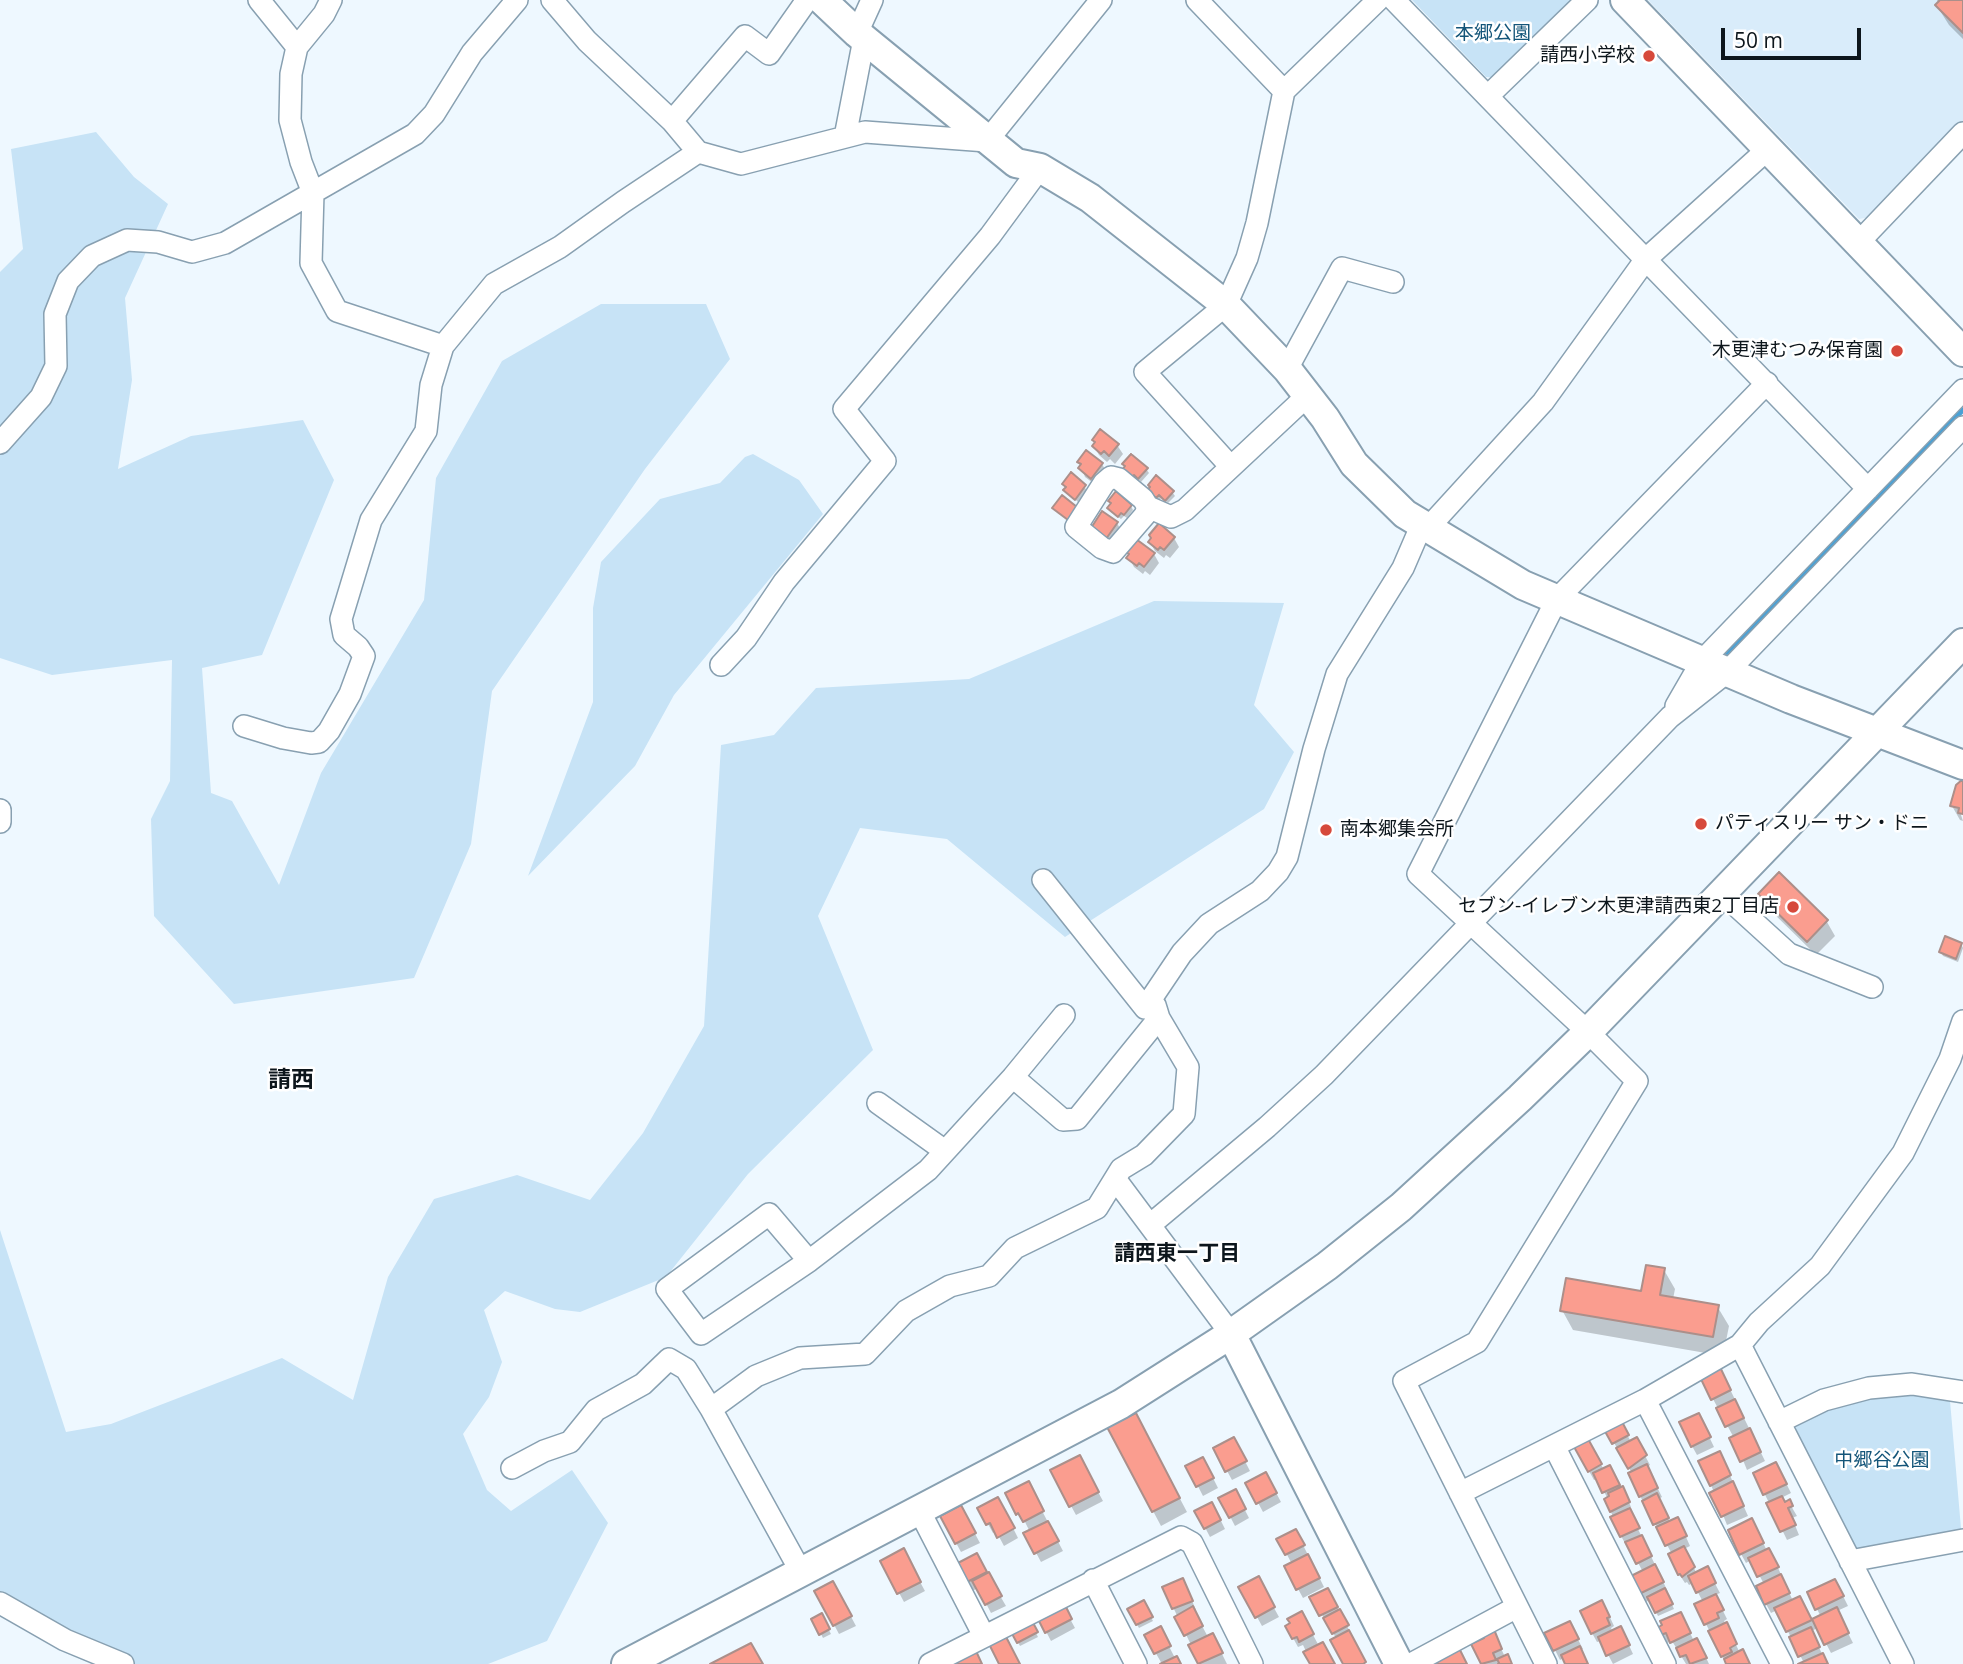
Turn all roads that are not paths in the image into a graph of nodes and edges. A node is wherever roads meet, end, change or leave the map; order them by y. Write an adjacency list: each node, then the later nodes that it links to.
1 (259, 0): 15 (street)
2 (331, 0): 15 (street)
3 (517, 0): 25 (street)
4 (552, 0): 18 (street)
5 (807, 0): 18 (street)
6 (822, 0): 14 (street)
7 (872, 0): 14 (street)
8 (1101, 0): 21 (street)
9 (1197, 0): 16 (street)
10 (1378, 0): 16 (street)
11 (1394, 0): 17 (street)
12 (1587, 0): 17 (street)
13 (1625, 0): 22 (street)
14 (861, 36): 20 (street); 21 (street)
15 (296, 47): 25 (street)
16 (1284, 91): 29 (street)
17 (1488, 96): 27 (street)
18 (672, 121): 23 (street)
19 (1963, 133): 26 (street)
20 (845, 137): 21 (street); 23 (street)
21 (988, 141): 24 (street)
22 (1768, 149): 26 (street); 27 (street)
23 (698, 152): 30 (street)
24 (1040, 168): 29 (street); 44 (street)
25 (313, 193): 30 (street); 37 (street)
26 (1858, 243): 31 (street)
27 (1646, 259): 33 (street); 41 (street)
28 (1393, 282): 32 (street)
29 (1226, 304): 32 (street); 38 (street)
30 (443, 346): 46 (street)
31 (1963, 352)
32 (1287, 369): 35 (street)
33 (1767, 383): 39 (street); 42 (street)
34 (1963, 390): 39 (street)
35 (1307, 396): 38 (street); 41 (street)
36 (1963, 427): 45 (street)
37 (0, 443)
38 (1231, 467): 40 (street)
39 (1868, 489): 45 (street)
40 (1147, 507)
41 (1425, 526): 42 (street); 55 (street)
42 (1557, 599): 45 (street); 53 (street)
43 (1963, 643): 47 (street)
44 (721, 665)
45 (1715, 666): 47 (street); 53 (street)
46 (244, 726)
47 (1878, 732): 48 (street); 52 (street)
48 (1963, 765)
49 (0, 810): 50 (street)
50 (0, 822)
51 (1043, 880): 55 (street)
52 (1722, 893): 54 (street); 58 (street)
53 (1471, 923): 58 (street); 64 (street)
54 (1872, 988)
55 (1152, 1013): 60 (street); 63 (street)
56 (1065, 1015): 60 (street)
57 (1963, 1021): 59 (street)
58 (1588, 1032): 66 (street); 74 (street)
59 (1956, 1064): 67 (street)
60 (1013, 1077): 62 (street)
61 (878, 1103): 62 (street)
62 (945, 1151): 65 (street)
63 (1116, 1180): 64 (street); 70 (street)
64 (1150, 1225): 66 (street)
65 (809, 1261): 65 (street)
66 (1231, 1334): 75 (street); 88 (street)
67 (1740, 1345): 69 (street); 71 (street)
68 (1963, 1392): 71 (street)
69 (1645, 1400): 72 (street); 92 (street)
70 (711, 1409): 73 (street); 78 (street)
71 (1779, 1422): 77 (street)
72 (1554, 1446): 74 (street); 91 (street)
73 (512, 1468)
74 (1460, 1493): 81 (street)
75 (919, 1510): 78 (street); 82 (street)
76 (1963, 1540): 77 (street)
77 (1850, 1561): 93 (street)
78 (801, 1572): 84 (street)
79 (1093, 1580): 82 (street); 86 (street); 87 (street)
80 (0, 1603): 83 (street)
81 (1517, 1607): 89 (street); 90 (street)
82 (984, 1636): 85 (street)
83 (122, 1664)
84 (626, 1664)
85 (930, 1664)
86 (1136, 1664)
87 (1252, 1664)
88 (1399, 1664)
89 (1411, 1664)
90 (1546, 1664)
91 (1665, 1664)
92 (1782, 1664)
93 (1903, 1664)

